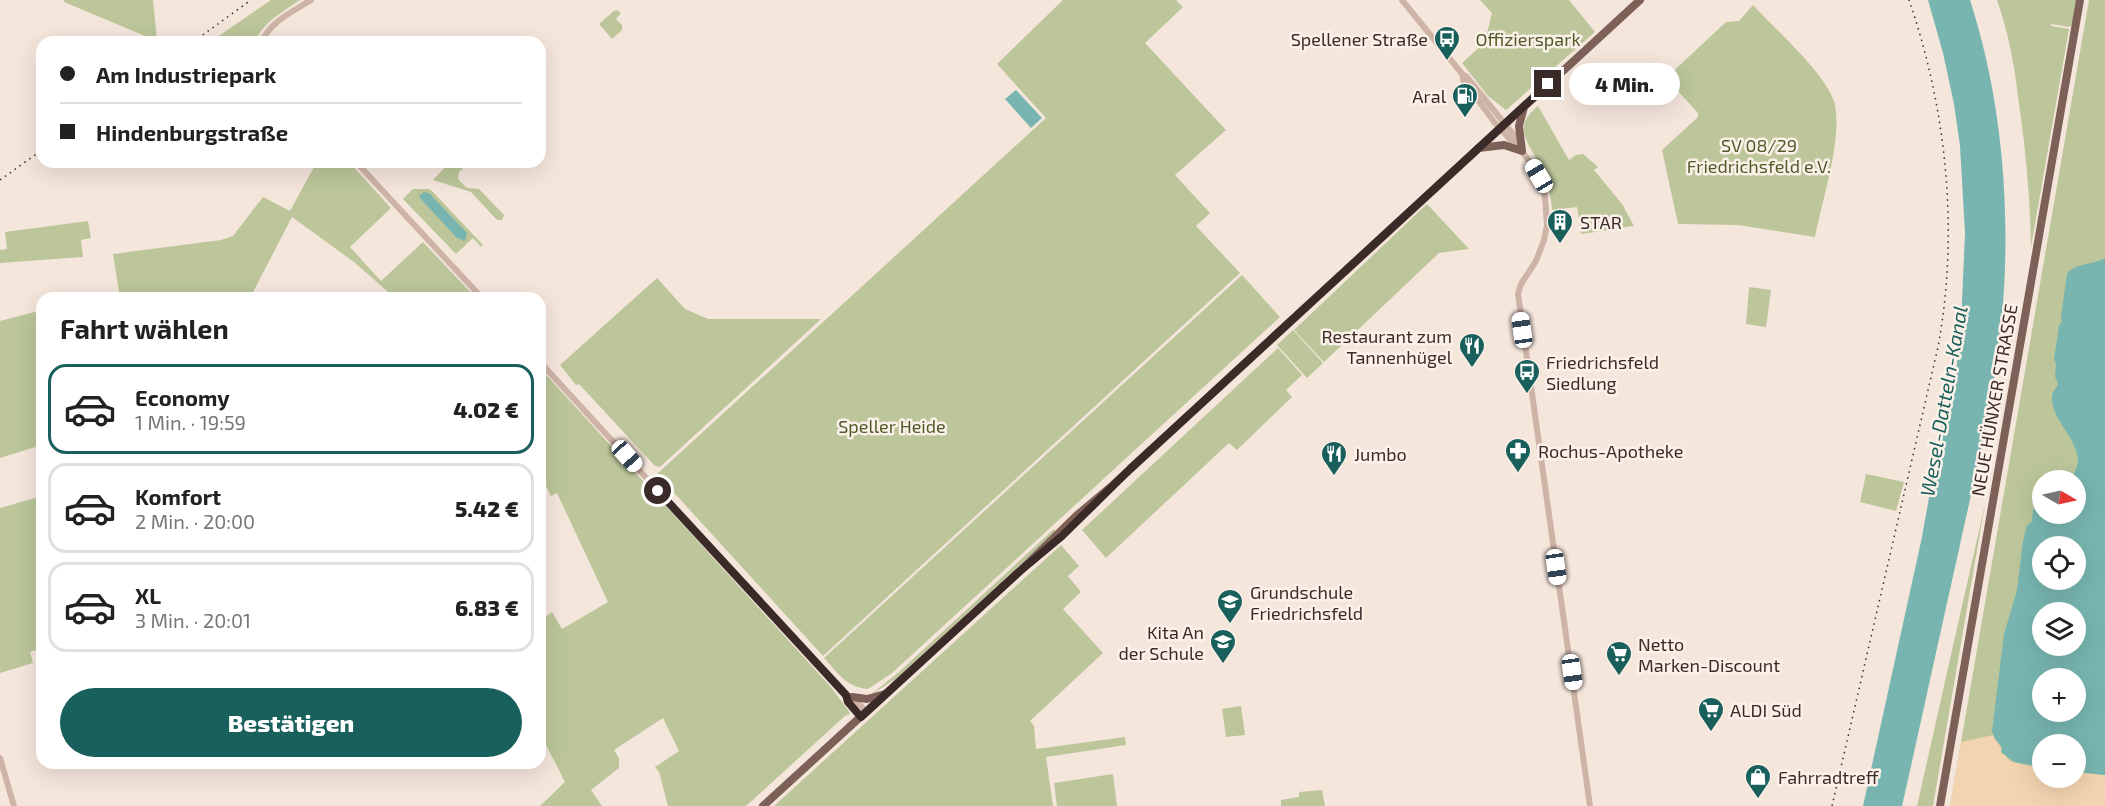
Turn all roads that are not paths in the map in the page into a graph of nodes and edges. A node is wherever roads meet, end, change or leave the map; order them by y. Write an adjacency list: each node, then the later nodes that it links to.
1 (311, 0): 5 (street)
2 (1402, 0): 7 (street)
3 (1640, 0): 6 (main road)
4 (2080, 0): 20 (main road, NEUE HÜNXER STRASSE)
5 (264, 36)
6 (1524, 107): 7 (main road); 9 (main road)
7 (1503, 126): 8 (main road); 9 (street)
8 (1479, 148): 9 (main road); 13 (main road)
9 (1522, 151): 19 (street)
10 (362, 168): 11 (street)
11 (476, 292)
12 (546, 368): 14 (street)
13 (888, 693): 14 (main road); 15 (main road)
14 (849, 696): 15 (street)
15 (864, 715): 18 (main road)
16 (0, 758): 17 (street)
17 (14, 806)
18 (763, 806)
19 (1590, 806)
20 (1940, 806)

